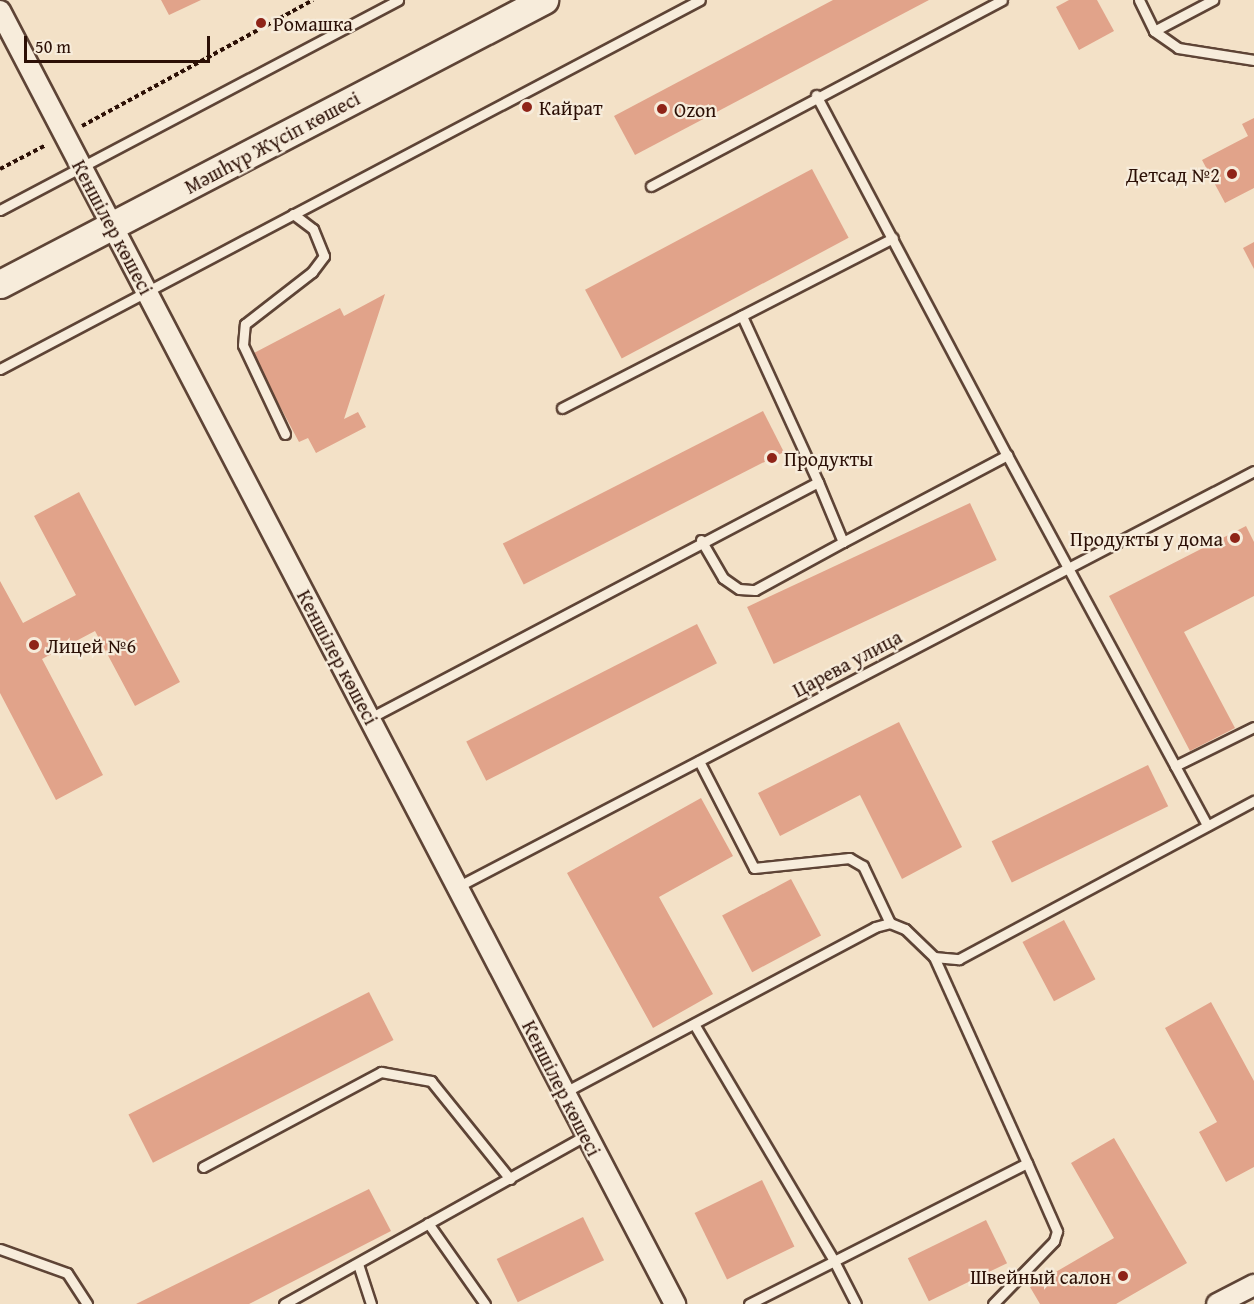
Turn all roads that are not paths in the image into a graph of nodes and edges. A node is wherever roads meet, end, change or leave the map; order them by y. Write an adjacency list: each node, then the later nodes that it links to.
1 (398, 0): 11 (lane)
2 (544, 0): 15 (main road, Мәшһүр Жүсіп көшесі)
3 (700, 0): 14 (lane)
4 (1002, 0): 10 (lane)
5 (1139, 0): 8 (lane)
6 (1213, 0): 8 (lane)
7 (0, 11): 11 (street, Кеншілер көшесі)
8 (1154, 31): 9 (lane)
9 (1254, 60)
10 (816, 96): 12 (lane); 16 (lane)
11 (82, 167): 13 (lane); 15 (street, Кеншілер көшесі)
12 (651, 186)
13 (0, 210)
14 (293, 214): 18 (lane); 22 (lane)
15 (112, 225): 17 (main road, Мәшһүр Жүсіп көшесі); 18 (street, Кеншілер көшесі)
16 (893, 238): 19 (lane); 23 (lane)
17 (0, 284)
18 (147, 291): 20 (lane); 29 (street, Кеншілер көшесі)
19 (742, 315): 21 (lane); 25 (lane)
20 (0, 369)
21 (562, 408)
22 (285, 434)
23 (1007, 454): 27 (lane); 28 (lane)
24 (1254, 471): 28 (lane, Царева улица)
25 (818, 482): 26 (lane); 27 (lane)
26 (701, 540): 27 (lane); 29 (lane)
27 (843, 542)
28 (1069, 568): 31 (lane, Царева улица); 32 (lane)
29 (370, 718): 35 (street, Кеншілер көшесі)
30 (1254, 727): 32 (lane)
31 (699, 761): 35 (lane, Царева улица); 36 (lane)
32 (1175, 766): 34 (lane)
33 (1254, 801): 34 (lane)
34 (1207, 825): 37 (lane)
35 (458, 886): 39 (street, Кеншілер көшесі)
36 (890, 923): 37 (lane); 38 (lane)
37 (934, 957): 41 (lane)
38 (694, 1024): 39 (lane); 46 (lane)
39 (565, 1092): 40 (street, Кеншілер көшесі)
40 (586, 1135): 43 (lane); 53 (street, Кеншілер көшесі)
41 (1027, 1163): 46 (lane); 56 (lane)
42 (203, 1167): 43 (lane)
43 (510, 1179): 44 (lane)
44 (428, 1223): 47 (lane); 52 (lane)
45 (0, 1249): 49 (lane)
46 (834, 1261): 54 (lane); 55 (lane)
47 (358, 1264): 50 (lane); 51 (lane)
48 (1254, 1284): 57 (street)
49 (87, 1304)
50 (284, 1304)
51 (371, 1304)
52 (485, 1304)
53 (675, 1304)
54 (749, 1304)
55 (856, 1304)
56 (993, 1304)
57 (1217, 1304)

